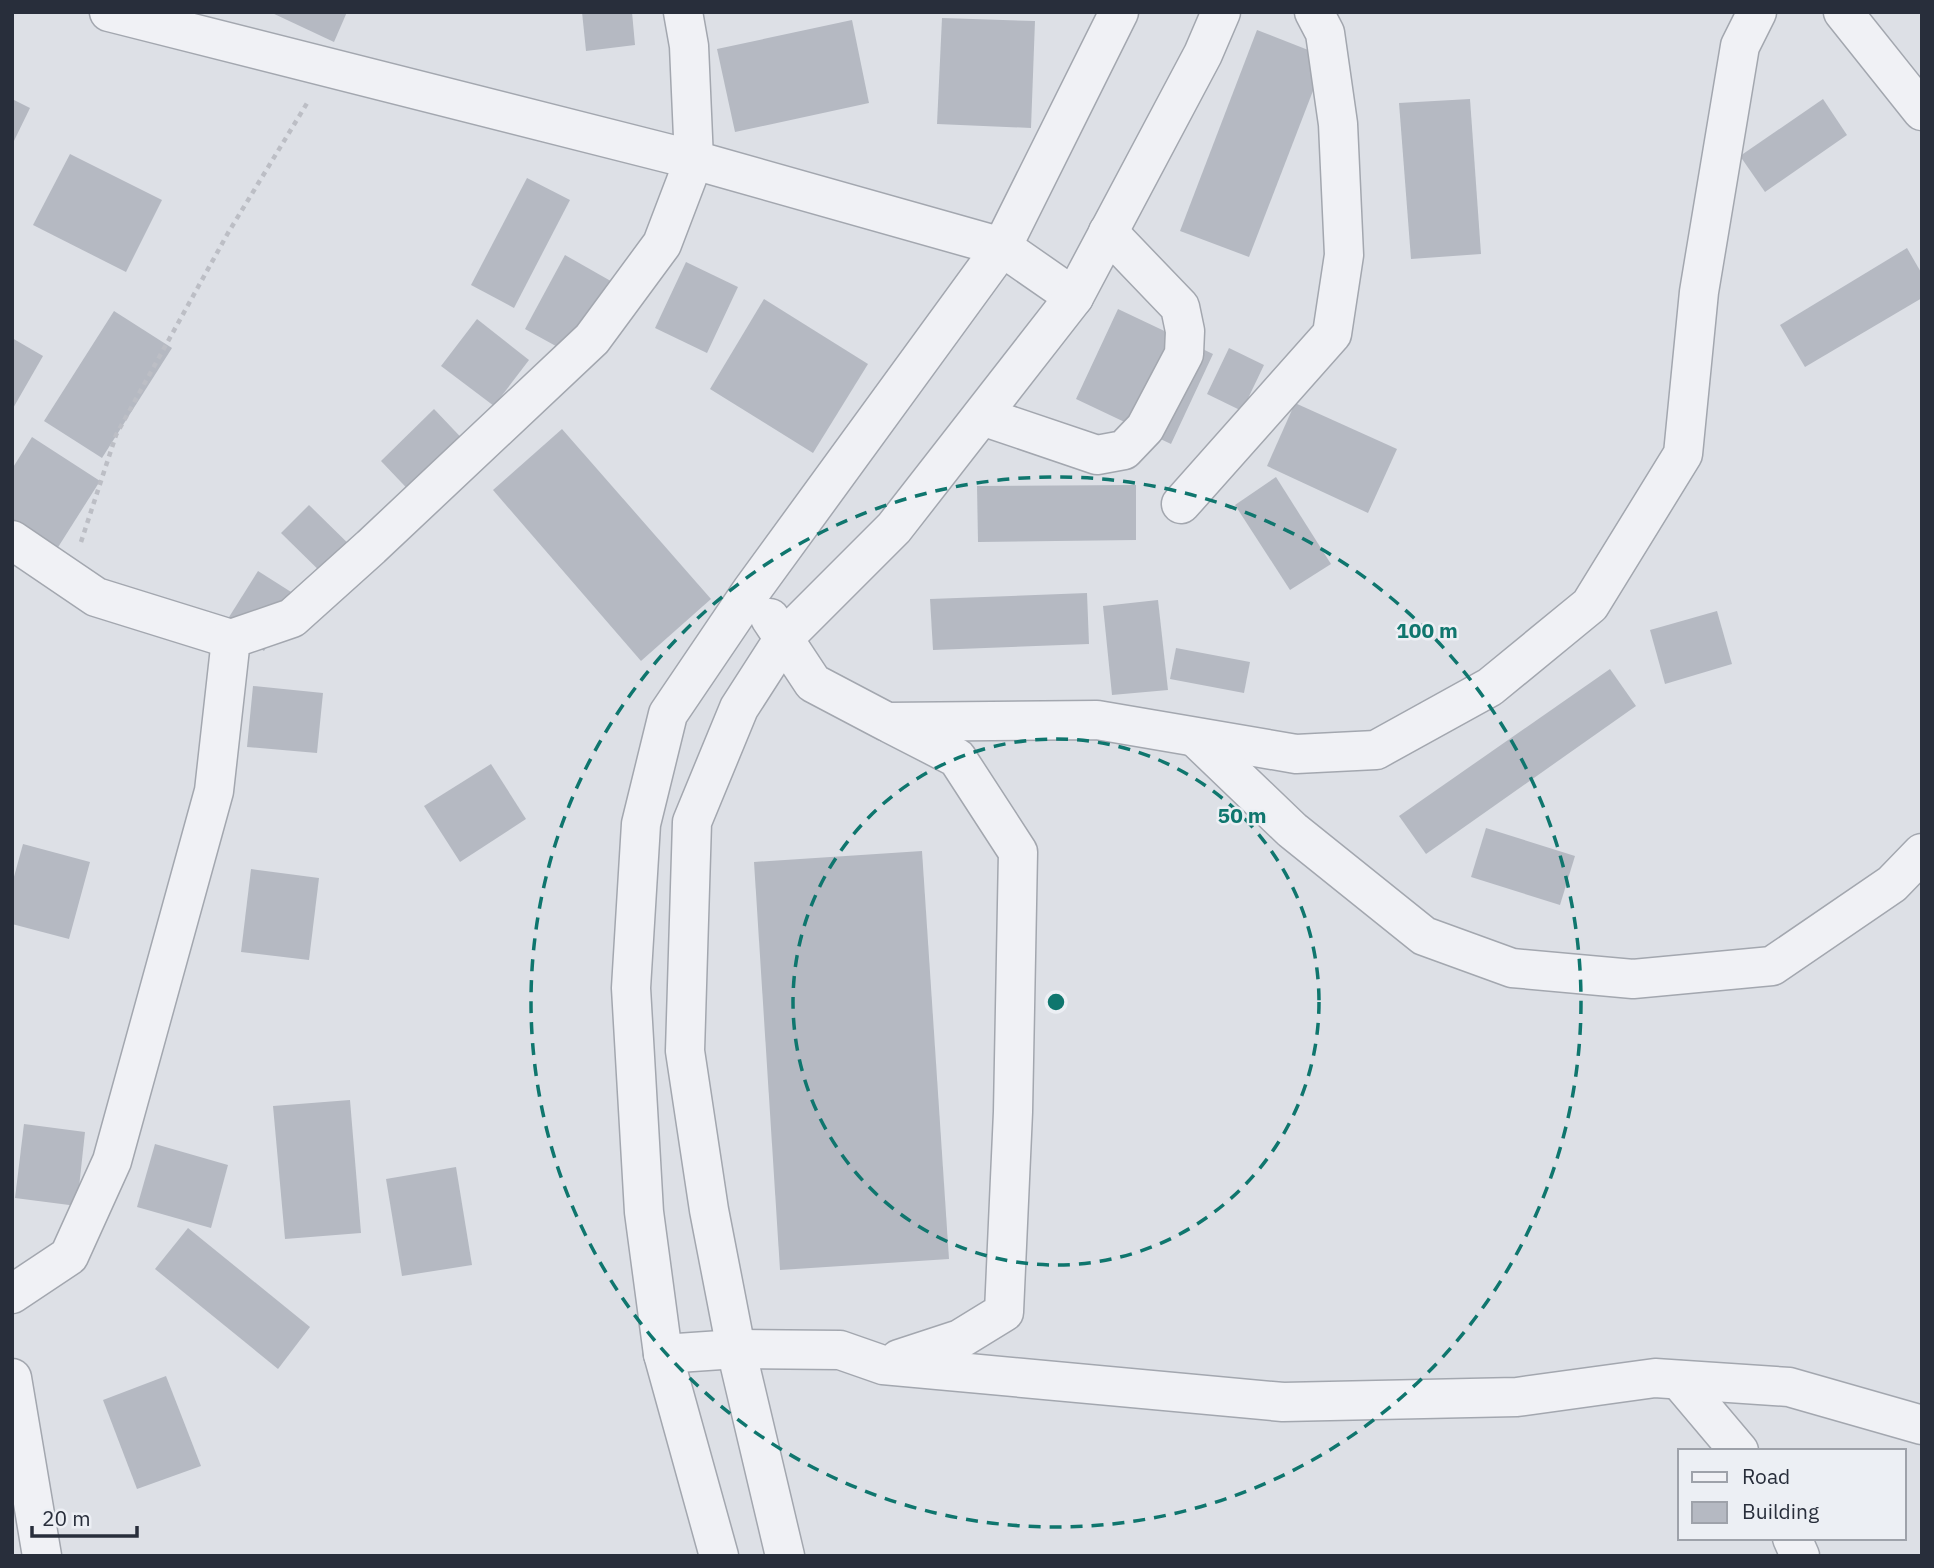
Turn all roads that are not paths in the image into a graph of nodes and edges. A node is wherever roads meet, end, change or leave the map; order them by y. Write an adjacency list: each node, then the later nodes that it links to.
1 (109, 12): 9 (street)
2 (683, 12): 9 (street)
3 (1119, 12): 11 (street)
4 (1221, 12): 10 (street)
5 (1314, 12): 14 (street)
6 (1757, 12): 20 (street)
7 (1843, 12): 8 (street)
8 (1922, 111)
9 (694, 160): 11 (street); 18 (street)
10 (1108, 232): 12 (street); 13 (street)
11 (1002, 247): 12 (street); 16 (street)
12 (1074, 297): 13 (street)
13 (982, 416): 17 (street)
14 (1181, 505)
15 (12, 540): 18 (street)
16 (752, 590): 17 (street); 24 (street)
17 (784, 638): 19 (street); 23 (street)
18 (231, 639): 22 (street)
19 (887, 722): 20 (street); 25 (street)
20 (1196, 738): 21 (street)
21 (1922, 853)
22 (12, 1294)
23 (736, 1349): 24 (street); 25 (street); 32 (street)
24 (663, 1354): 31 (street)
25 (883, 1365): 27 (street)
26 (12, 1378): 30 (street)
27 (1679, 1380): 28 (street); 29 (street)
28 (1922, 1425)
29 (1737, 1449)
30 (42, 1556)
31 (719, 1556)
32 (785, 1556)

